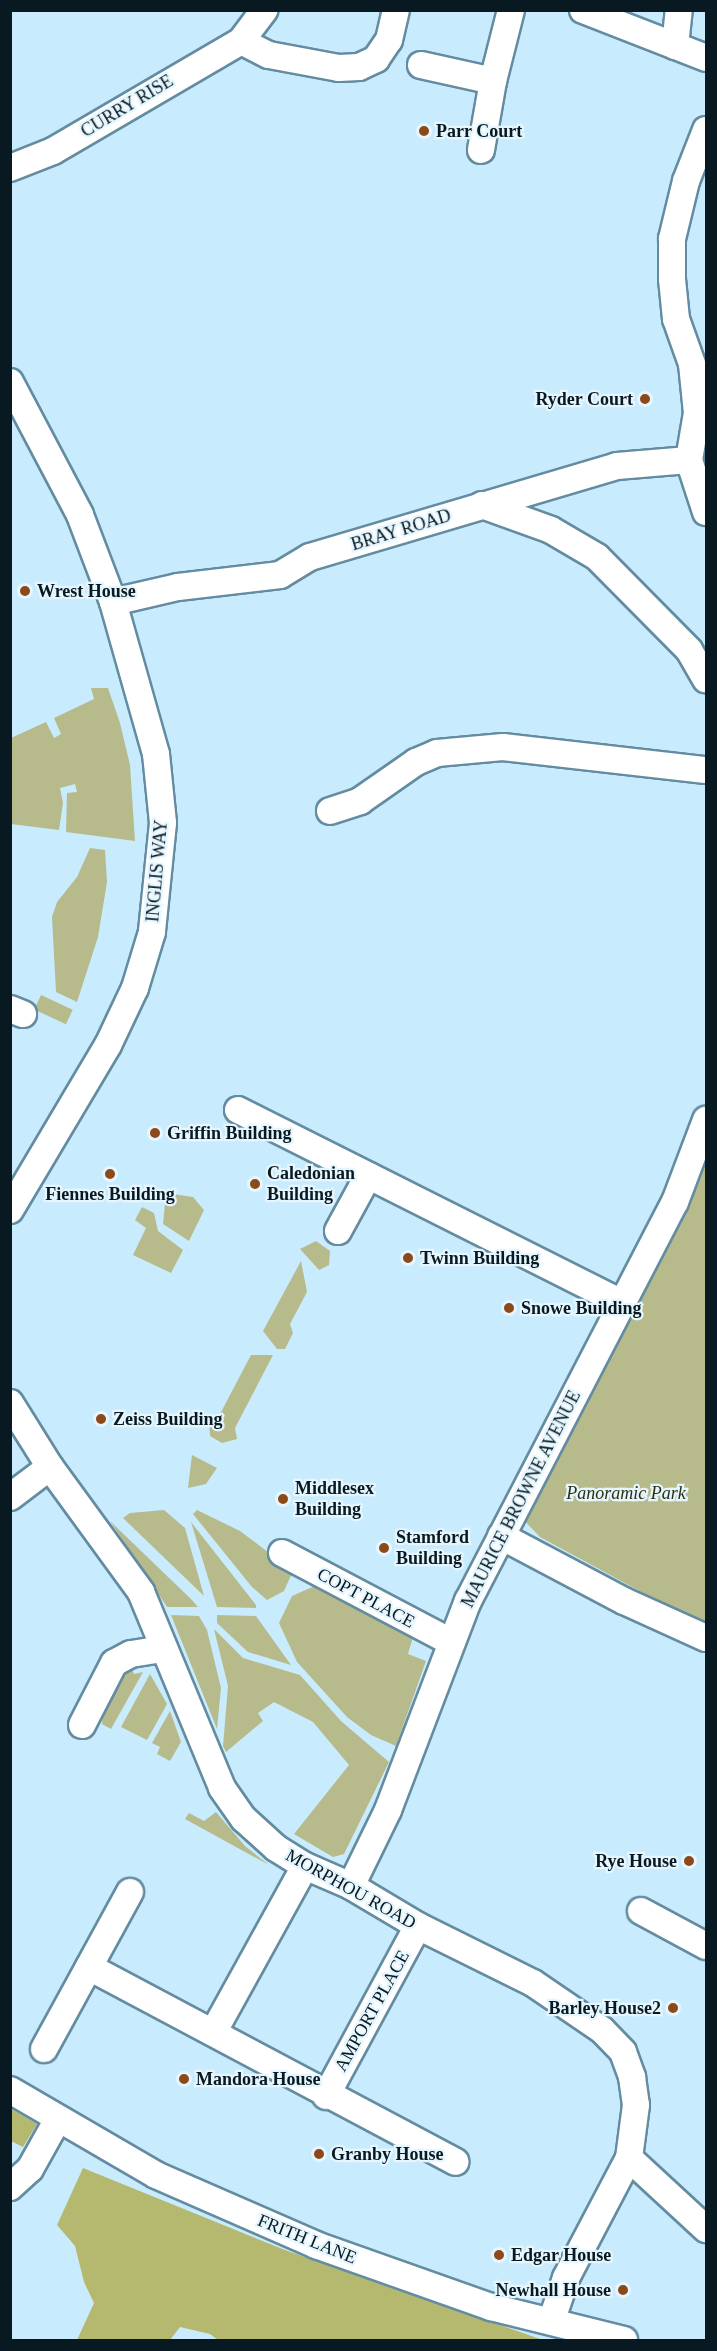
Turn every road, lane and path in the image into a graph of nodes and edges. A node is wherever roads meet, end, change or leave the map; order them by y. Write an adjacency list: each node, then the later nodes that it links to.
1 (264, 10): 6 (street, CURRY RISE)
2 (396, 10): 6 (street)
3 (510, 10): 10 (street)
4 (583, 10): 7 (street)
5 (679, 10): 7 (street)
6 (241, 41): 13 (street, CURRY RISE)
7 (675, 46): 8 (street)
8 (706, 58)
9 (421, 65): 10 (street)
10 (493, 81): 12 (street)
11 (706, 130): 15 (street)
12 (481, 150)
13 (10, 168)
14 (11, 386): 18 (street, INGLIS WAY)
15 (689, 460): 16 (street, BRAY ROAD); 17 (street)
16 (483, 505): 18 (street, BRAY ROAD); 19 (street)
17 (706, 512)
18 (113, 602): 25 (street, INGLIS WAY)
19 (706, 680)
20 (706, 770): 21 (street)
21 (330, 812)
22 (238, 1110): 24 (street)
23 (706, 1120): 27 (street, MAURICE BROWNE AVENUE)
24 (368, 1176): 26 (street); 27 (street)
25 (10, 1210)
26 (338, 1231)
27 (623, 1304): 31 (street, MAURICE BROWNE AVENUE)
28 (10, 1403): 29 (street, MORPHOU ROAD)
29 (50, 1467): 30 (street); 35 (street, MORPHOU ROAD)
30 (10, 1497)
31 (501, 1536): 33 (street); 34 (street, MAURICE BROWNE AVENUE)
32 (282, 1553): 34 (street, COPT PLACE)
33 (706, 1638)
34 (451, 1642): 38 (street, MAURICE BROWNE AVENUE)
35 (163, 1649): 36 (street); 37 (street, MORPHOU ROAD)
36 (82, 1725)
37 (305, 1866): 38 (street, MORPHOU ROAD); 44 (street)
38 (351, 1886): 41 (street, MORPHOU ROAD)
39 (130, 1892): 43 (street)
40 (641, 1911): 42 (street)
41 (418, 1926): 47 (street, AMPORT PLACE); 49 (street, MORPHOU ROAD)
42 (706, 1946)
43 (88, 1967): 44 (street); 45 (street)
44 (213, 2031): 47 (street)
45 (44, 2049)
46 (10, 2090): 48 (street, FRITH LANE)
47 (326, 2096): 50 (street)
48 (58, 2119): 51 (street); 53 (street, FRITH LANE)
49 (628, 2158): 52 (street); 53 (street, MORPHOU ROAD)
50 (455, 2162)
51 (10, 2187)
52 (706, 2229)
53 (551, 2322): 54 (street, FRITH LANE)
54 (624, 2340)

